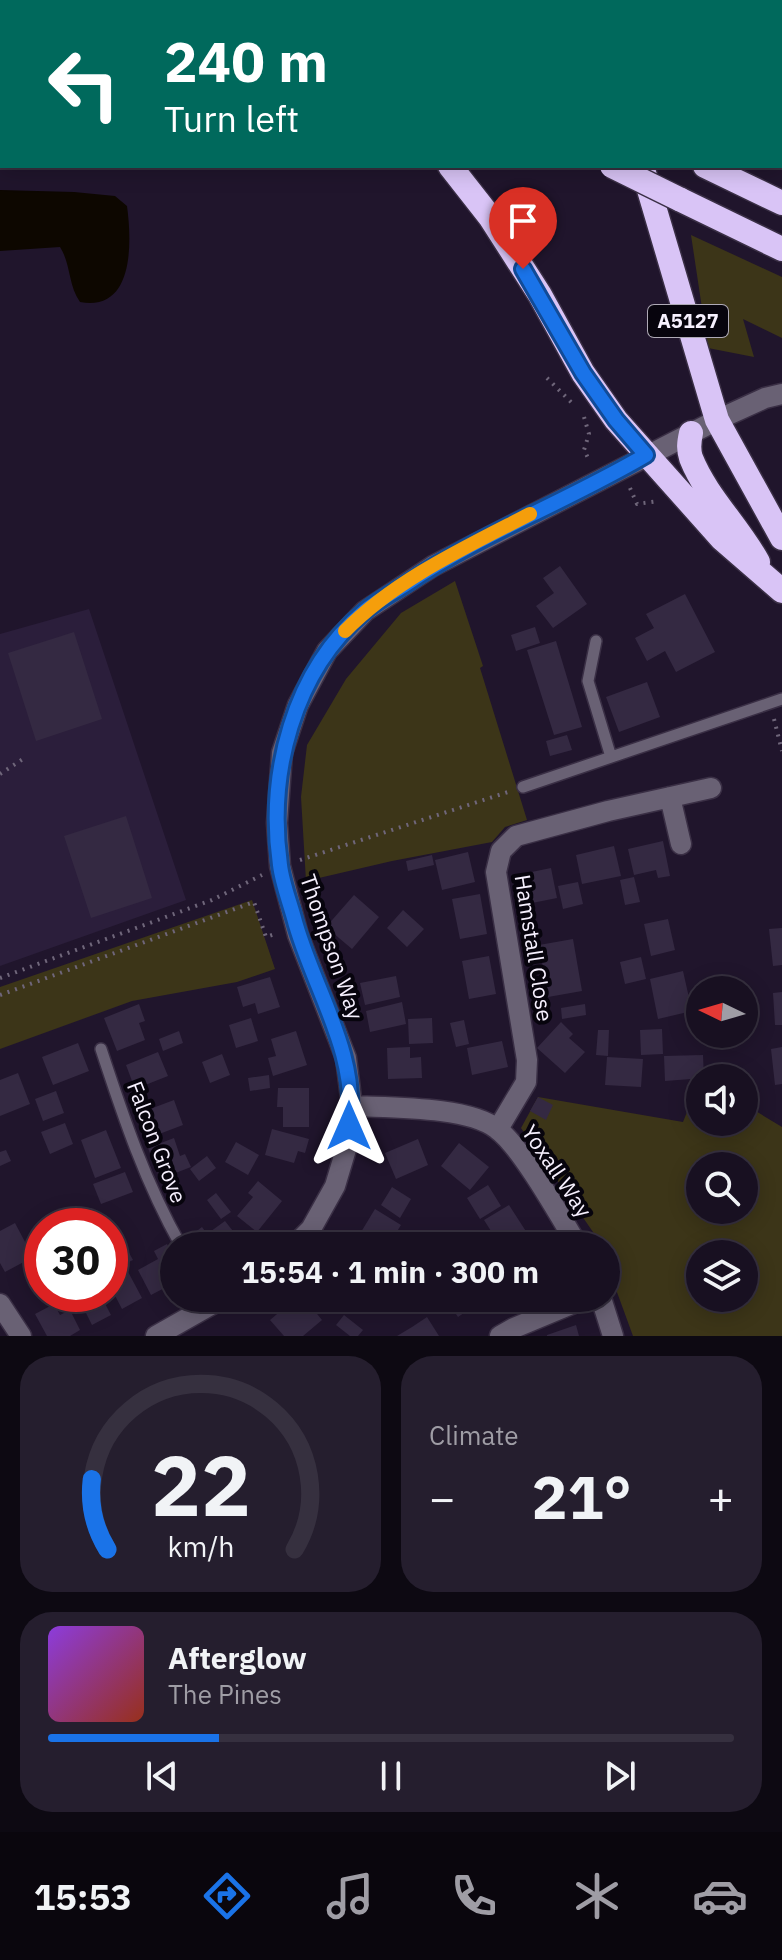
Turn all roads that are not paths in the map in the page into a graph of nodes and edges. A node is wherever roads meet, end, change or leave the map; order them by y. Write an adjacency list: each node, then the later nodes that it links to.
1 (452, 168): 10 (highway)
2 (616, 168): 6 (highway, bridge)
3 (643, 168): 8 (highway, A5127)
4 (709, 168): 5 (highway)
5 (782, 203)
6 (782, 249)
7 (782, 394): 8 (street, Thompson Way)
8 (717, 420): 9 (street, Thompson Way); 11 (highway, A5127)
9 (691, 433): 10 (street, Thompson Way); 12 (highway)
10 (646, 455): 12 (highway); 21 (street, Thompson Way)
11 (782, 538)
12 (774, 585)
13 (596, 641): 15 (lane)
14 (776, 702): 15 (lane)
15 (611, 757): 16 (lane)
16 (523, 787)
17 (711, 788): 18 (street, Hamstall Close)
18 (670, 797): 19 (street); 22 (street, Hamstall Close)
19 (681, 844)
20 (101, 1049): 23 (lane, Falcon Grove)
21 (352, 1106): 22 (street, Yoxall Way); 24 (street, Thompson Way)
22 (498, 1129): 25 (street, Yoxall Way)
23 (173, 1232)
24 (308, 1232)
25 (569, 1232)
26 (0, 1304): 30 (street)
27 (196, 1312): 31 (street)
28 (552, 1312): 32 (street)
29 (605, 1312): 33 (street)
30 (21, 1336)
31 (156, 1336)
32 (500, 1336)
33 (613, 1336)

